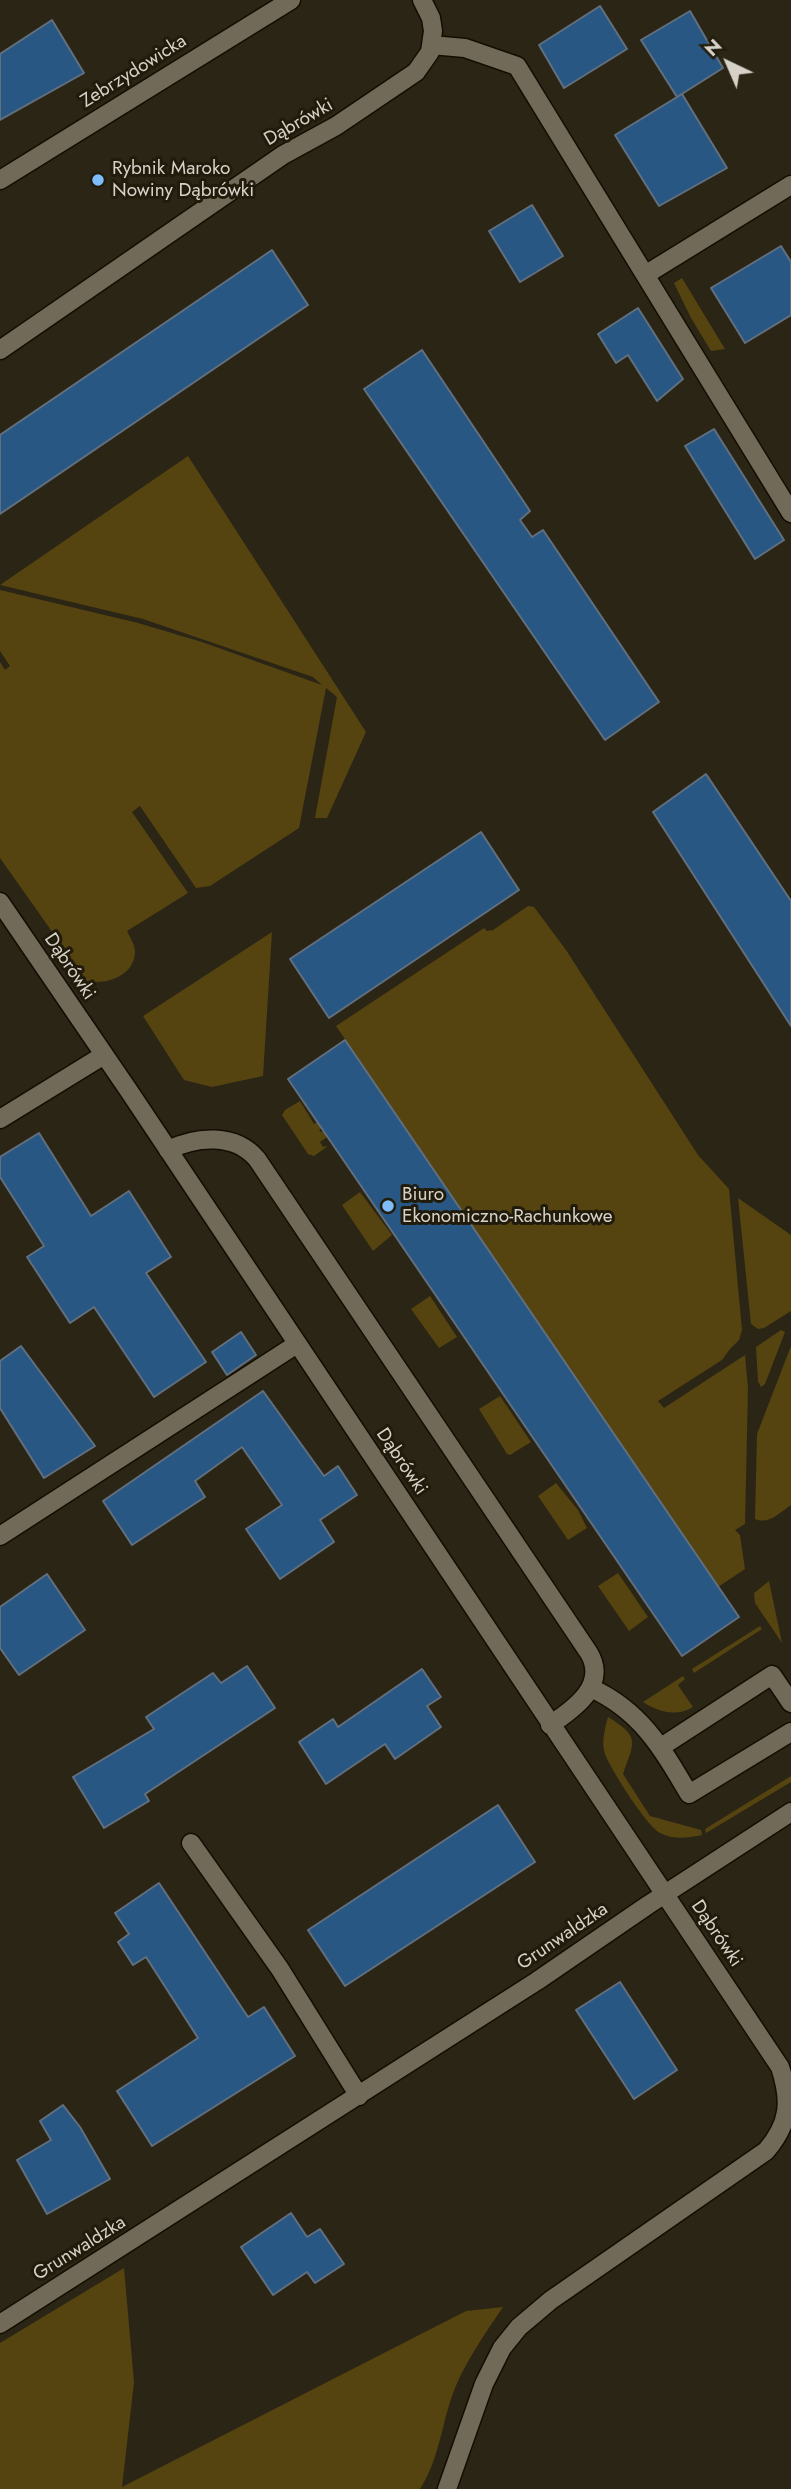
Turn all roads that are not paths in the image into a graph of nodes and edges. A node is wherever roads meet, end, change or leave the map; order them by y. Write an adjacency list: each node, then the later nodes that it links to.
1 (291, 0): 4 (street, Zebrzydowicka)
2 (422, 0): 3 (street)
3 (431, 45): 6 (street); 7 (street, Dąbrówki)
4 (0, 180)
5 (791, 185): 6 (street)
6 (645, 275): 8 (street)
7 (0, 350)
8 (791, 513)
9 (0, 902): 10 (street, Dąbrówki)
10 (104, 1055): 11 (street); 12 (street, Dąbrówki)
11 (0, 1119)
12 (168, 1150): 13 (street, Dąbrówki); 15 (street)
13 (298, 1345): 14 (street); 17 (street, Dąbrówki)
14 (0, 1536)
15 (591, 1688): 17 (street); 19 (street)
16 (791, 1703): 19 (street)
17 (550, 1725): 22 (street, Dąbrówki)
18 (791, 1732): 19 (street)
19 (661, 1747)
20 (791, 1812): 22 (street, Grunwaldzka)
21 (191, 1843): 23 (street)
22 (664, 1894): 23 (street, Grunwaldzka); 24 (street, Dąbrówki)
23 (359, 2096): 25 (street, Grunwaldzka)
24 (789, 2122): 26 (street, Dąbrówki)
25 (0, 2325)
26 (447, 2489)

